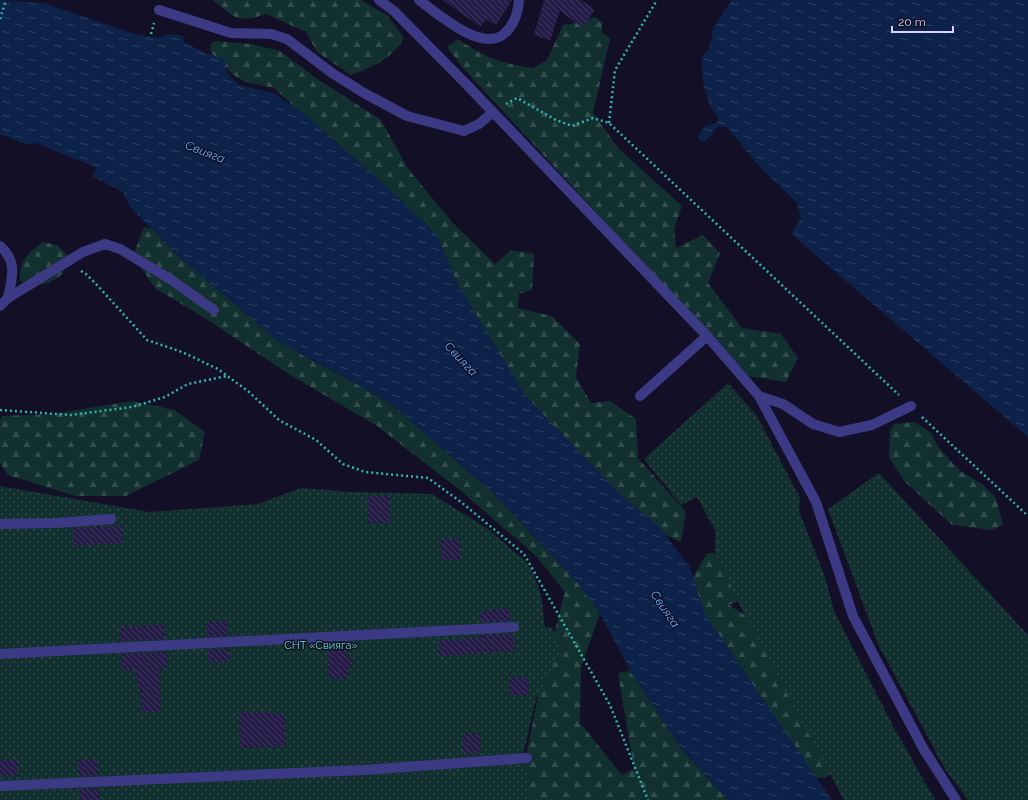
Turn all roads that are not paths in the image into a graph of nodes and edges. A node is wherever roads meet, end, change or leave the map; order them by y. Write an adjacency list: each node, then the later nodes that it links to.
1 (379, 0): 5 (street)
2 (419, 0): 3 (street)
3 (519, 0)
4 (159, 10): 5 (street)
5 (492, 113): 10 (street)
6 (0, 246): 7 (street)
7 (8, 298): 8 (street); 9 (street)
8 (0, 306)
9 (214, 310)
10 (707, 336): 11 (street); 12 (street)
11 (640, 396)
12 (759, 396): 13 (street); 20 (street)
13 (911, 406)
14 (111, 519): 15 (street)
15 (0, 524)
16 (514, 627): 17 (street)
17 (0, 654)
18 (527, 758): 19 (street)
19 (0, 786)
20 (956, 800)

